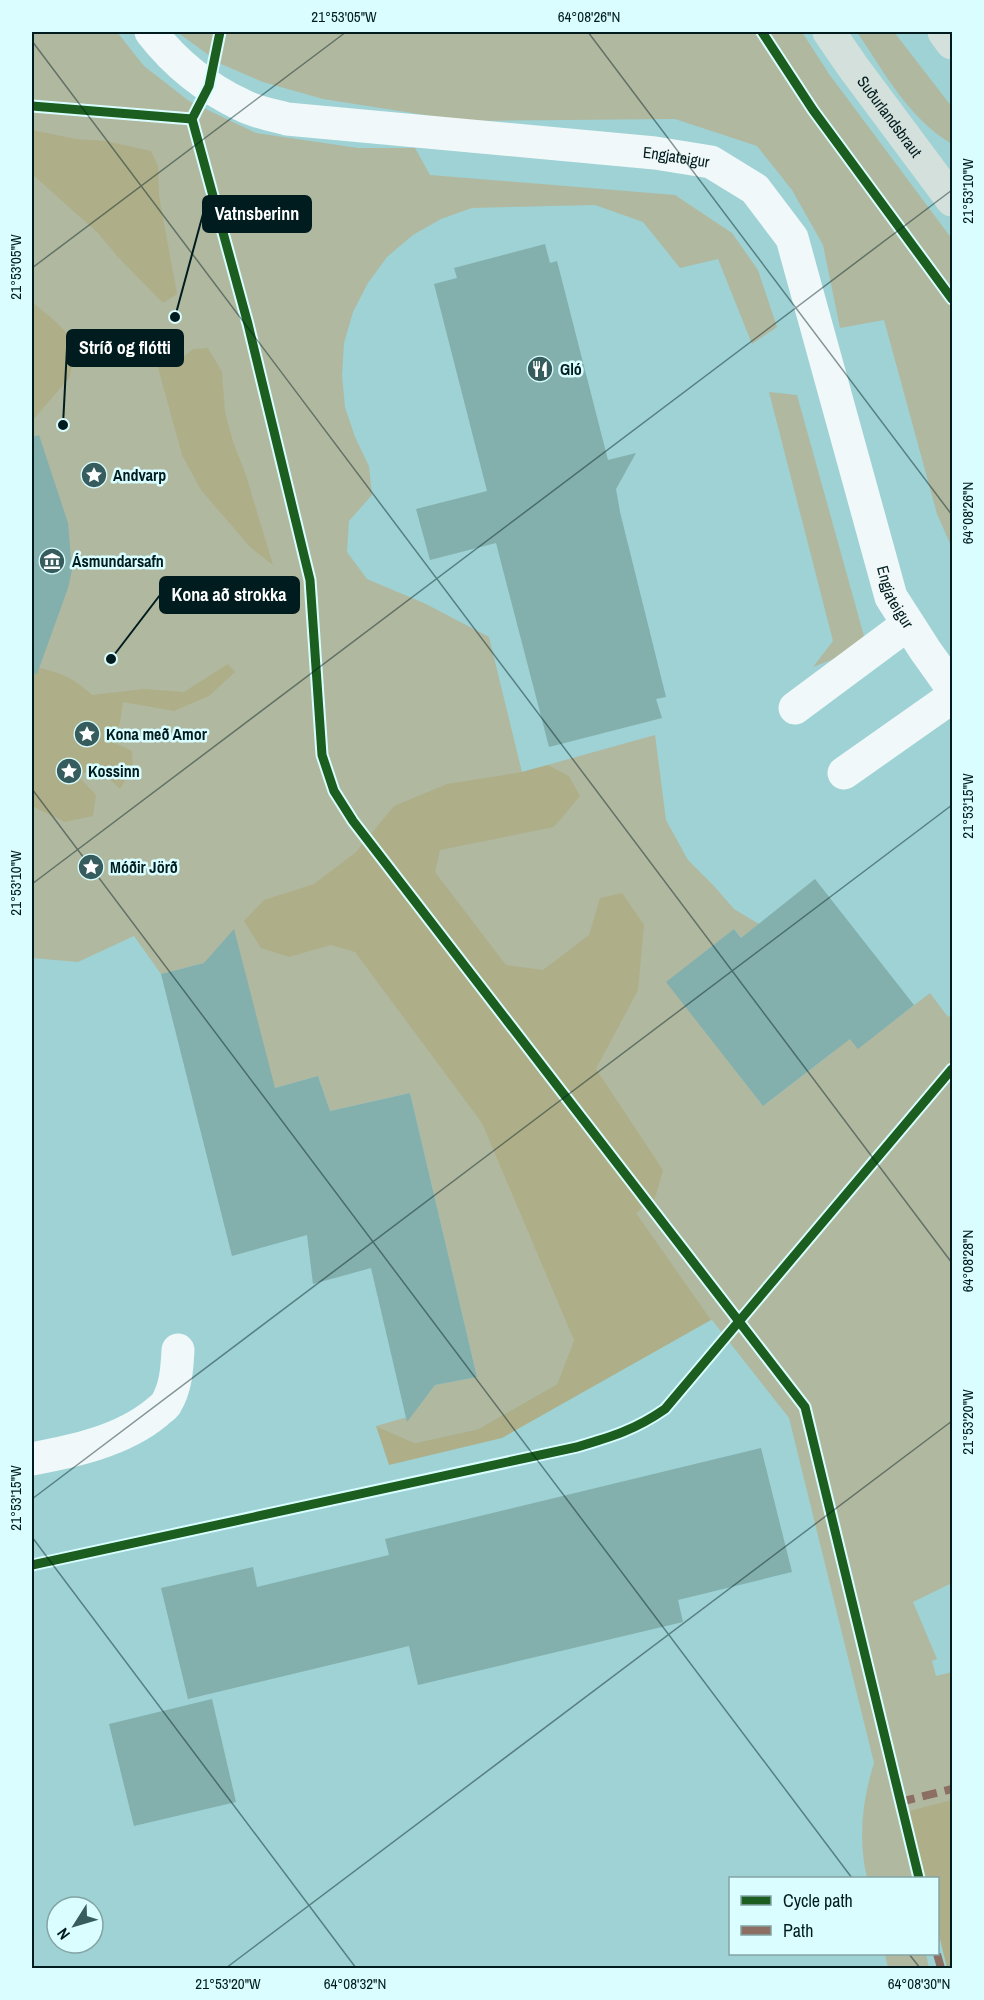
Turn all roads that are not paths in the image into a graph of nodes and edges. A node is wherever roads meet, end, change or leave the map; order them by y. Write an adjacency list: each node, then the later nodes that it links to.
1 (151, 32): 6 (street, Engjateigur)
2 (829, 32): 5 (main road, Suðurlandsbraut)
3 (944, 32): 4 (main road)
4 (952, 43)
5 (952, 200)
6 (908, 624): 7 (street, Engjateigur); 9 (street)
7 (952, 688)
8 (952, 697): 10 (street)
9 (795, 708)
10 (844, 773)
11 (178, 1350): 12 (street)
12 (32, 1458)

